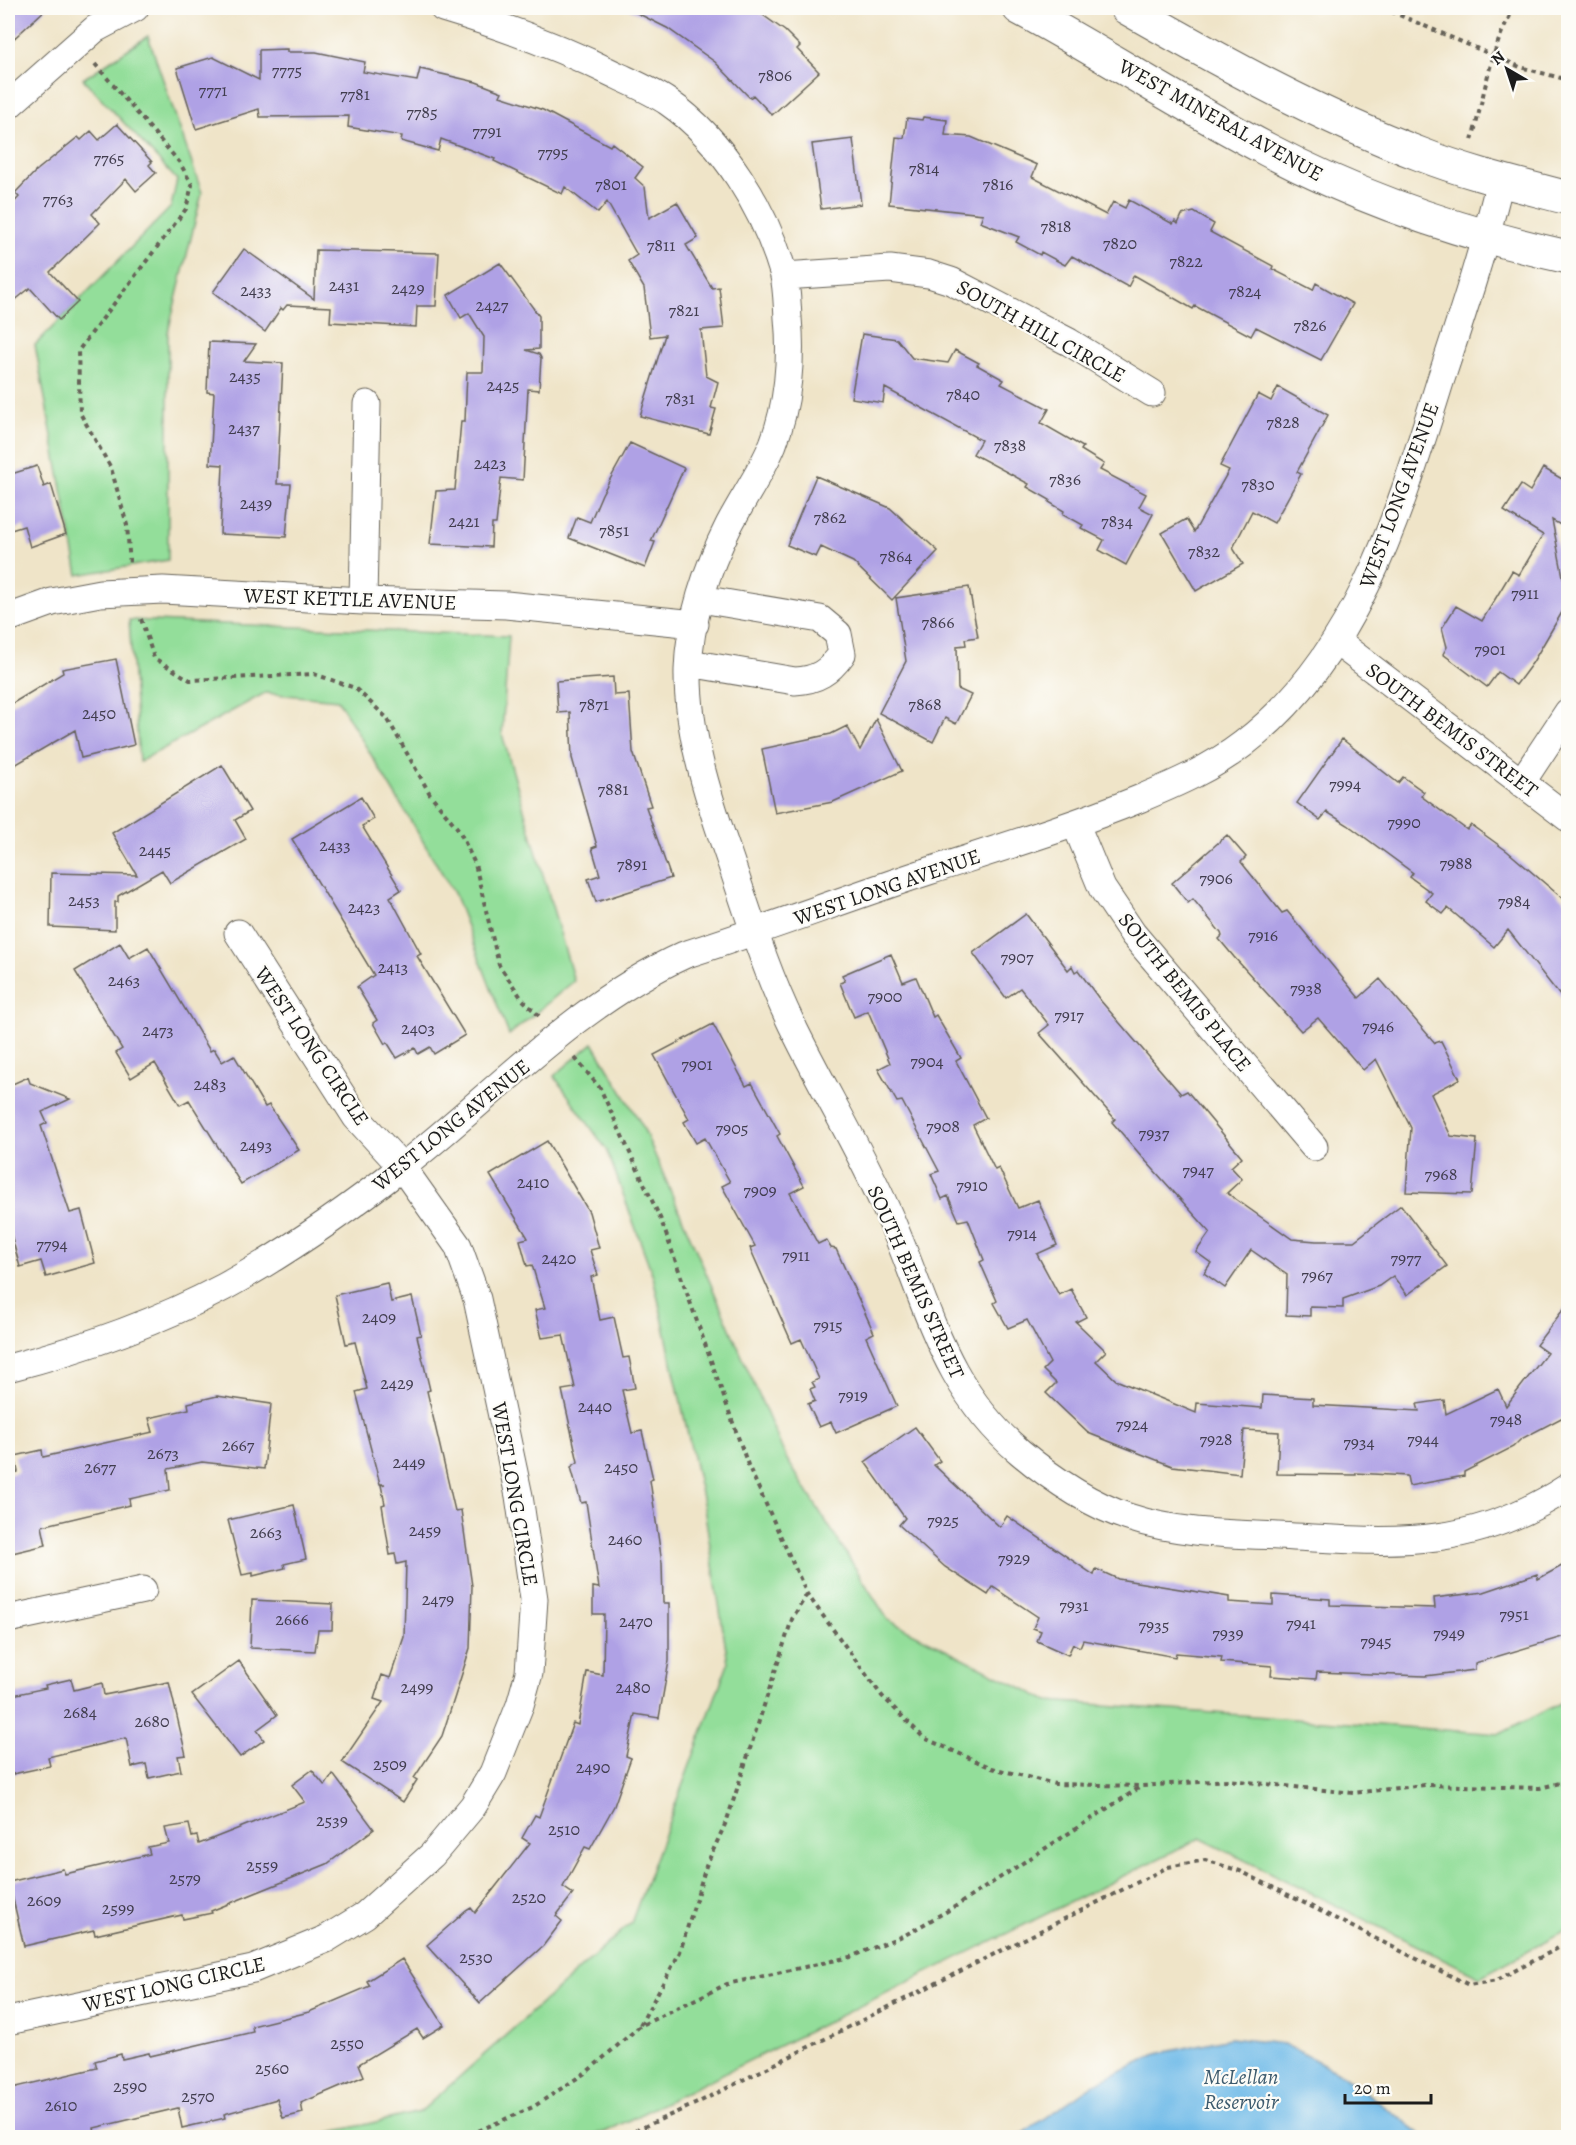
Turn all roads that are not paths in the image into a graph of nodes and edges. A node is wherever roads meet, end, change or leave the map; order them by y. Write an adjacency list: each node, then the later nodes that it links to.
1 (135, 8): 5 (street)
2 (443, 8): 10 (street, SOUTH BEMIS STREET)
3 (1019, 8): 8 (main road, WEST MINERAL AVENUE)
4 (1127, 8): 6 (main road)
5 (8, 106)
6 (1500, 181): 7 (main road); 8 (street, WEST LONG AVENUE)
7 (1569, 198)
8 (1486, 237): 9 (main road, WEST MINERAL AVENUE); 16 (street, WEST LONG AVENUE)
9 (1569, 257)
10 (784, 276): 11 (street, SOUTH HILL CIRCLE); 14 (street, SOUTH BEMIS STREET)
11 (1152, 393)
12 (367, 404): 13 (street)
13 (363, 601): 14 (street, WEST KETTLE AVENUE); 15 (street, WEST KETTLE AVENUE)
14 (698, 612): 17 (street, SOUTH BEMIS STREET); 17 (street, WEST KETTLE AVENUE)
15 (8, 618)
16 (1336, 641): 19 (street, SOUTH BEMIS STREET); 21 (street, WEST LONG AVENUE)
17 (689, 663): 22 (street, SOUTH BEMIS STREET)
18 (1569, 712): 19 (street)
19 (1521, 783): 20 (street, SOUTH BEMIS STREET)
20 (1569, 818)
21 (1076, 825): 22 (street, WEST LONG AVENUE); 24 (street, SOUTH BEMIS PLACE)
22 (755, 932): 25 (street, WEST LONG AVENUE); 27 (street, SOUTH BEMIS STREET)
23 (238, 933): 25 (street, WEST LONG CIRCLE)
24 (1314, 1147)
25 (402, 1167): 26 (street, WEST LONG AVENUE); 30 (street, WEST LONG CIRCLE)
26 (8, 1368)
27 (1569, 1487)
28 (143, 1590): 29 (street)
29 (8, 1619)
30 (8, 2020)

